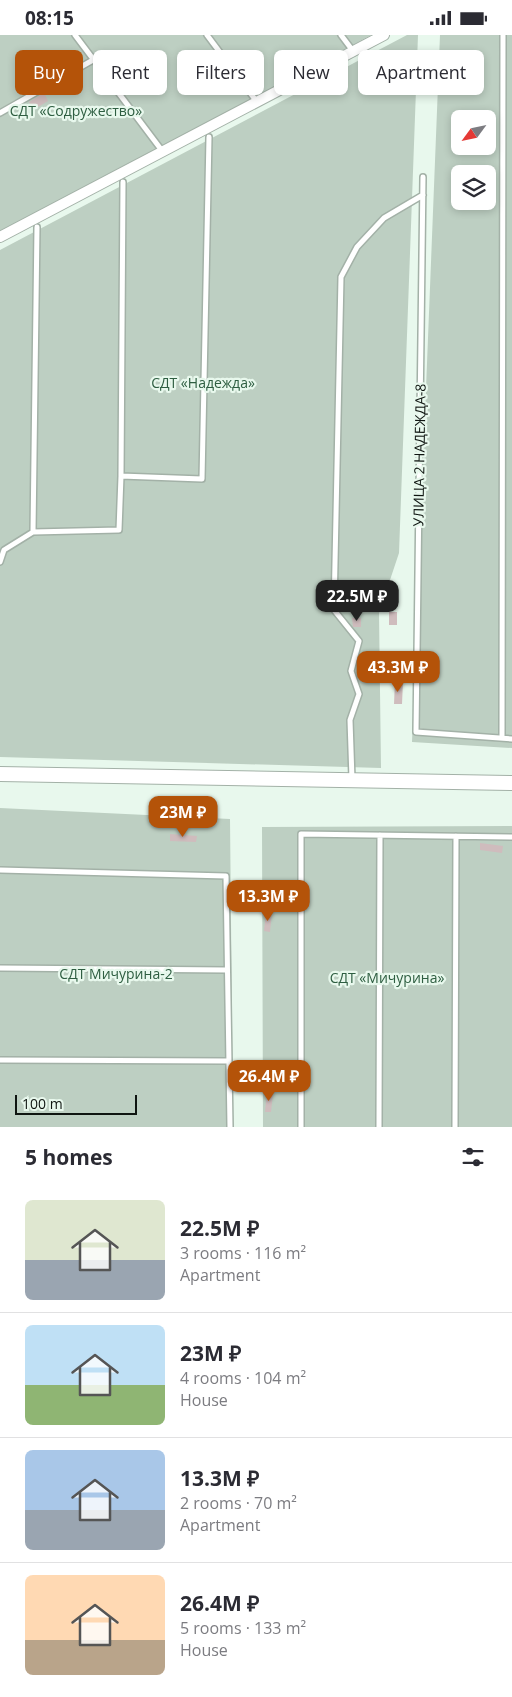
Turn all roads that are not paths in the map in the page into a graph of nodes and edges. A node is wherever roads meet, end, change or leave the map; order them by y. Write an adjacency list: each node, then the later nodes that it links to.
1 (75, 35): 7 (lane)
2 (207, 35): 10 (lane)
3 (341, 35): 6 (lane)
4 (384, 35): 6 (street)
5 (503, 35): 22 (lane)
6 (353, 51): 10 (street)
7 (93, 59)
8 (93, 61): 11 (lane)
9 (120, 95): 13 (lane)
10 (258, 102): 13 (street)
11 (0, 113)
12 (209, 137): 19 (lane)
13 (163, 152): 18 (street)
14 (423, 177): 16 (lane, УЛИЦА 2 НАДЕЖДА-8)
15 (123, 181): 19 (lane)
16 (423, 195): 22 (lane, УЛИЦА 2 НАДЕЖДА-8); 25 (lane)
17 (36, 227): 20 (lane)
18 (0, 237)
19 (121, 476): 20 (lane)
20 (33, 532): 21 (lane)
21 (0, 562)
22 (502, 738): 23 (lane)
23 (512, 739)
24 (0, 774): 25 (street)
25 (352, 780): 26 (street)
26 (512, 783)
27 (380, 835): 28 (lane); 36 (lane); 37 (lane)
28 (456, 836): 29 (lane); 38 (lane)
29 (512, 837)
30 (0, 871): 32 (lane)
31 (0, 968): 32 (lane)
32 (228, 970): 34 (lane)
33 (0, 1060): 34 (lane)
34 (229, 1061): 35 (lane)
35 (230, 1127)
36 (301, 1127)
37 (378, 1127)
38 (456, 1127)

